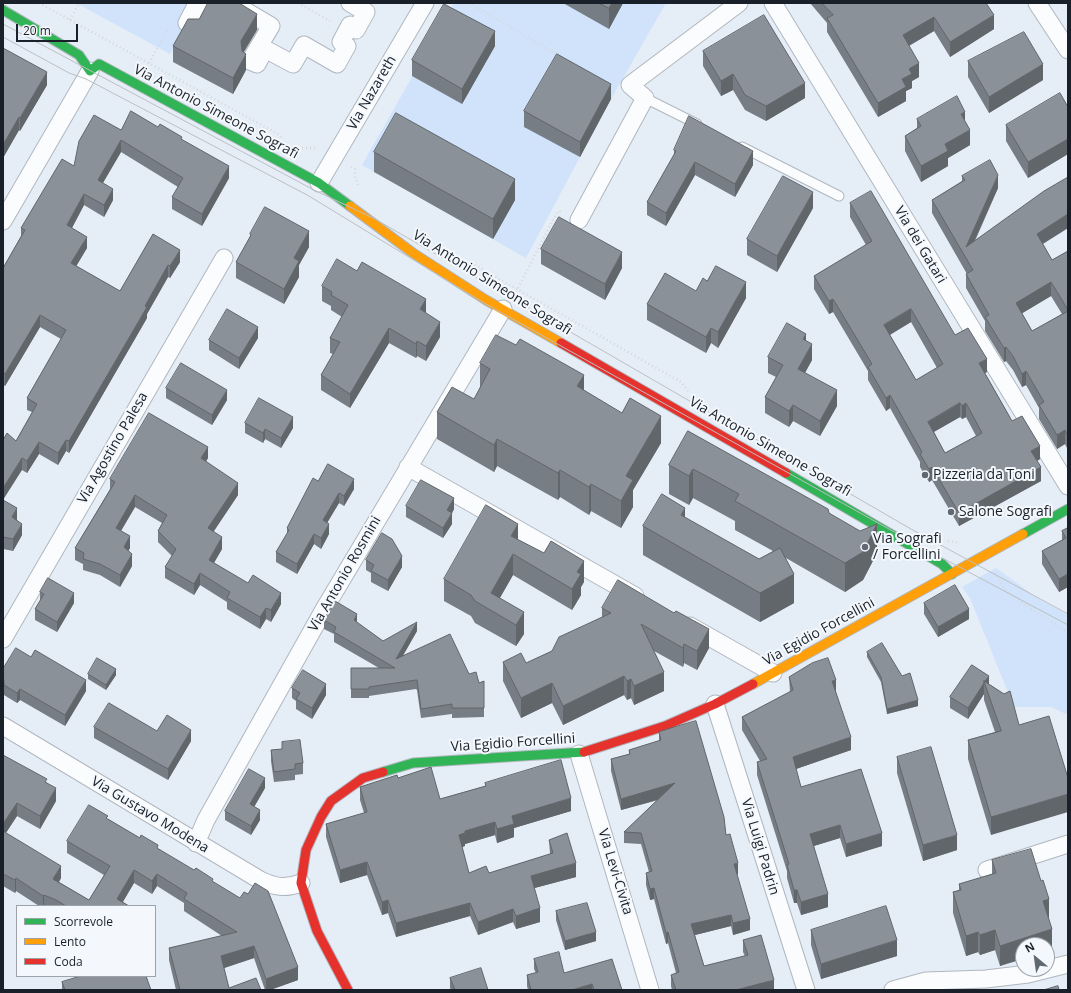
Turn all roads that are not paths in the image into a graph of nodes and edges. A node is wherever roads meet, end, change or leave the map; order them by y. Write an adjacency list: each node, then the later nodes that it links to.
1 (196, 3): 2 (street)
2 (206, 3)
3 (232, 3): 4 (street)
4 (350, 3)
5 (425, 3): 15 (street, Via Nazareth)
6 (739, 3): 12 (street)
7 (773, 3): 22 (street, Via dei Gatari)
8 (1037, 3): 10 (street)
9 (3, 10): 11 (street)
10 (1068, 50)
11 (90, 71): 15 (street, Via Antonio Simeone Sografi); 18 (street)
12 (644, 98): 13 (lane); 17 (street)
13 (707, 129)
14 (735, 143): 16 (lane)
15 (319, 184): 20 (street, Via Antonio Simeone Sografi)
16 (839, 196)
17 (579, 220)
18 (3, 221)
19 (224, 258): 27 (street, Via Agostino Palesa)
20 (503, 310): 21 (street, Via Antonio Rosmini); 24 (street, Via Antonio Simeone Sografi)
21 (408, 467): 25 (street); 32 (street, Via Antonio Rosmini)
22 (1068, 486)
23 (1068, 510): 24 (street, Via Egidio Forcellini)
24 (952, 574): 28 (street, Via Egidio Forcellini)
25 (648, 603)
26 (676, 619): 28 (street)
27 (3, 639)
28 (773, 673): 29 (street, Via Egidio Forcellini)
29 (715, 704): 31 (street, Via Egidio Forcellini); 39 (street, Via Luigi Padrin)
30 (3, 726): 32 (street, Via Gustavo Modena)
31 (579, 754): 35 (street, Via Egidio Forcellini); 38 (street, Via Levi-Civita)
32 (196, 843): 35 (street, Via Gustavo Modena)
33 (1068, 844): 34 (street)
34 (987, 870)
35 (302, 883): 37 (street, Via Egidio Forcellini)
36 (1068, 964): 40 (street)
37 (348, 990)
38 (650, 990)
39 (806, 990)
40 (893, 990)

